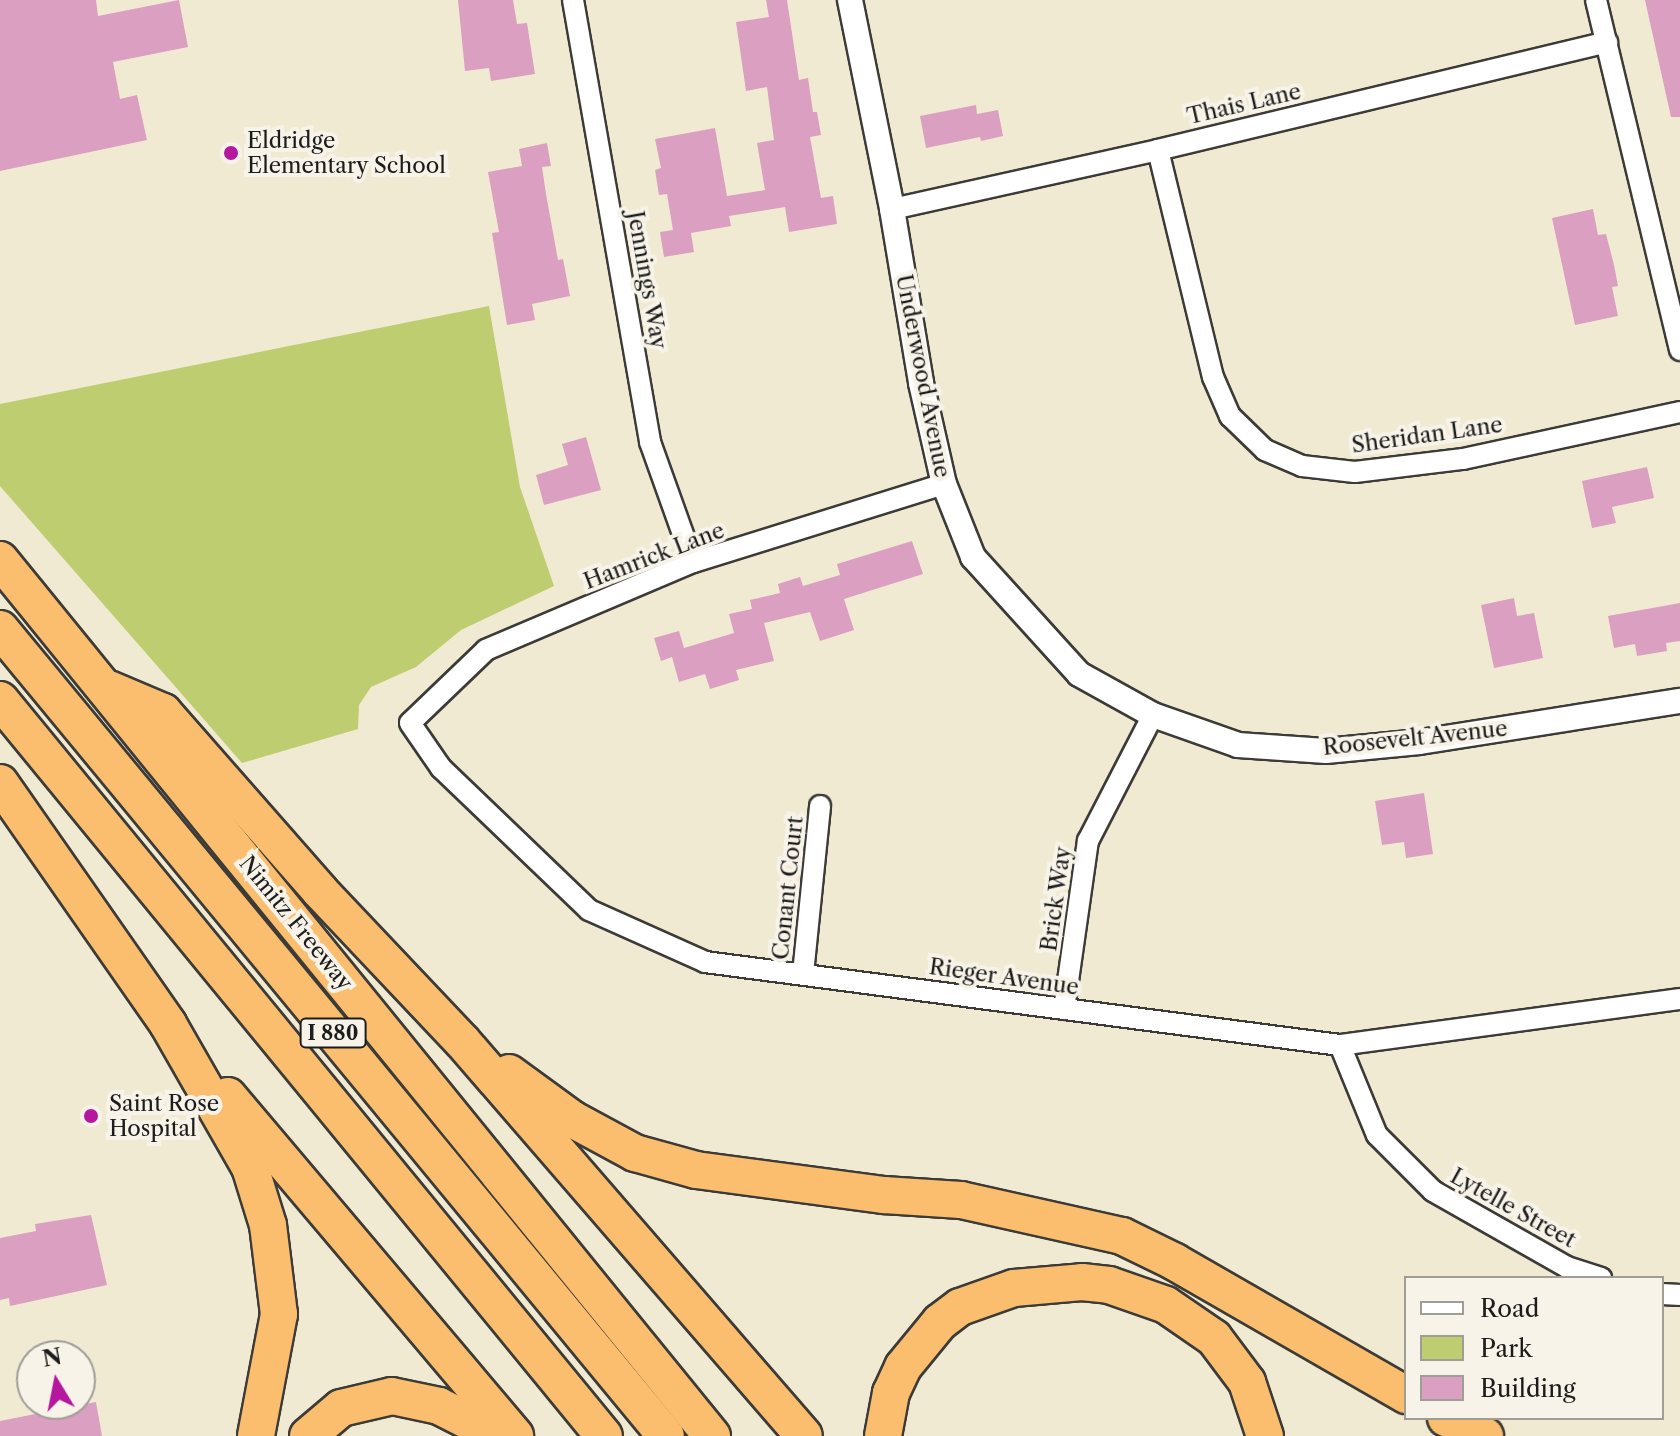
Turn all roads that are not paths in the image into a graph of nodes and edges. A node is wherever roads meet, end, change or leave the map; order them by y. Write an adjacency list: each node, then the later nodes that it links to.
1 (573, 0): 11 (street, Jennings Way)
2 (850, 0): 6 (street, Underwood Avenue)
3 (1596, 0): 4 (street)
4 (1607, 42): 5 (street, Thais Lane); 7 (street)
5 (1158, 150): 6 (street, Thais Lane); 8 (street, Sheridan Lane)
6 (892, 209): 9 (street, Underwood Avenue)
7 (1680, 350)
8 (1680, 412)
9 (944, 484): 11 (street, Hamrick Lane); 16 (street, Underwood Avenue)
10 (0, 560): 13 (highway, Nimitz Freeway / I 880)
11 (693, 562): 17 (street, Hamrick Lane)
12 (0, 629): 34 (highway, I 880)
13 (106, 688): 24 (highway); 35 (highway, Nimitz Freeway / I 880)
14 (0, 700): 33 (highway, I 880)
15 (1680, 701): 16 (street, Roosevelt Avenue)
16 (1153, 715): 22 (street, Brick Way)
17 (410, 723): 20 (street, Rieger Avenue)
18 (0, 783): 23 (highway)
19 (820, 806): 20 (street, Conant Court)
20 (803, 974): 22 (street, Rieger Avenue)
21 (1680, 999): 25 (street, Rieger Avenue)
22 (1064, 1009): 25 (street, Rieger Avenue)
23 (168, 1024): 29 (highway); 32 (highway)
24 (462, 1041): 27 (highway); 36 (highway)
25 (1340, 1045): 26 (street, Lytelle Street)
26 (1595, 1276)
27 (1404, 1394)
28 (1450, 1420): 39 (highway)
29 (256, 1436)
30 (308, 1436): 31 (highway)
31 (486, 1436)
32 (515, 1436)
33 (604, 1436)
34 (666, 1436)
35 (712, 1436)
36 (804, 1436)
37 (883, 1436): 38 (highway)
38 (1265, 1436)
39 (1485, 1436)

